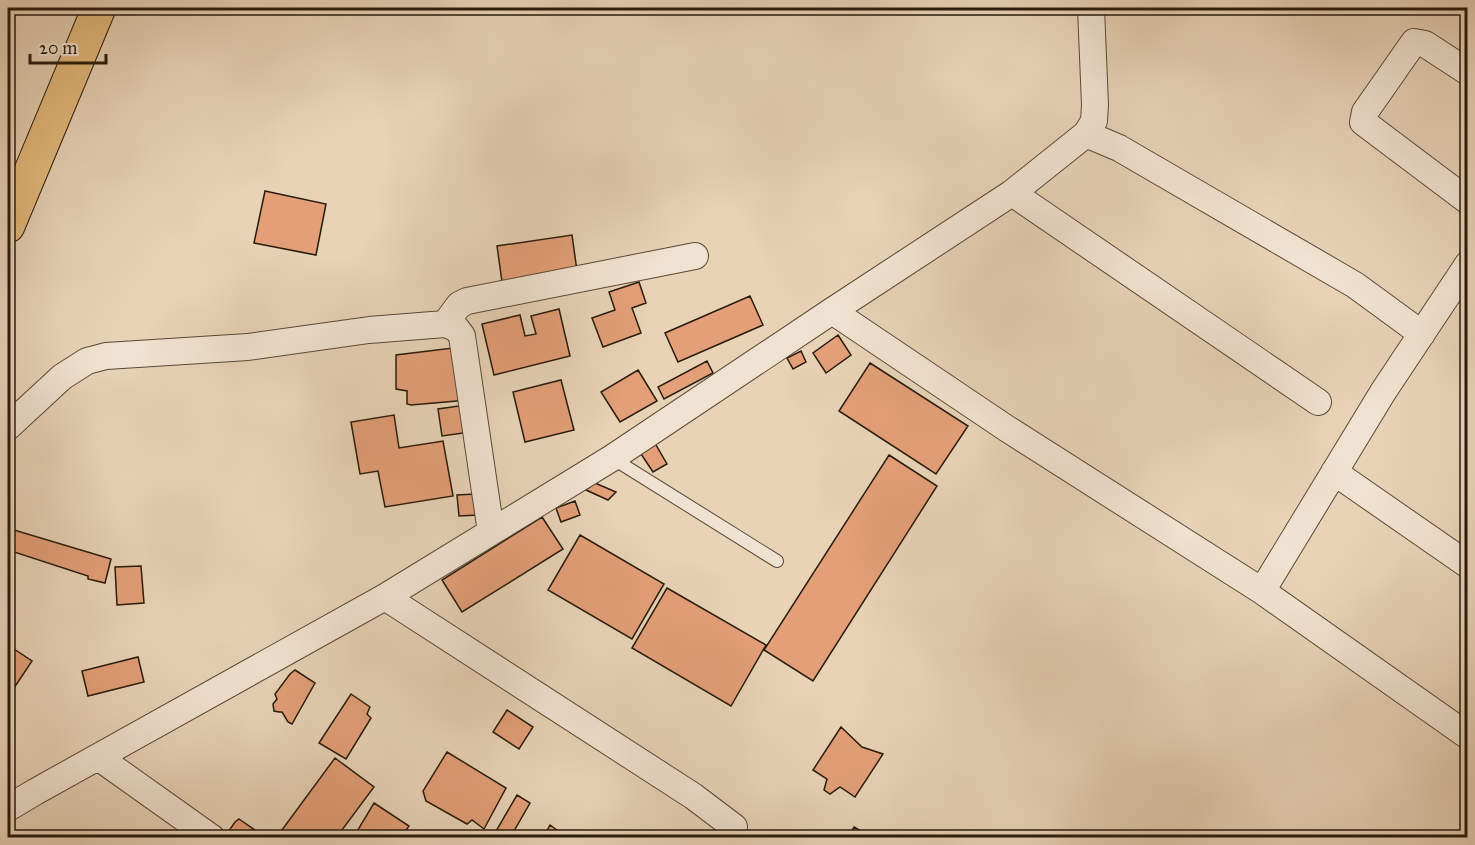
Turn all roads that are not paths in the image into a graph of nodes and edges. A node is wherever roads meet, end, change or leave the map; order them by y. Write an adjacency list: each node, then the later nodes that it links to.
1 (99, 8): 7 (highway)
2 (1091, 8): 4 (street)
3 (1467, 72): 6 (street)
4 (1086, 134): 5 (street); 12 (street)
5 (1012, 193): 10 (street); 13 (street)
6 (1467, 201)
7 (8, 226)
8 (695, 256): 11 (street)
9 (1467, 264): 12 (street)
10 (832, 311): 15 (street); 20 (street)
11 (445, 324): 14 (street); 17 (street)
12 (1422, 334): 16 (street)
13 (1318, 402)
14 (8, 427)
15 (612, 458): 17 (street); 18 (lane)
16 (1334, 472): 19 (street); 20 (street)
17 (491, 532): 21 (street)
18 (777, 561)
19 (1467, 565)
20 (1262, 591): 22 (street)
21 (385, 597): 23 (street); 25 (street)
22 (1467, 736)
23 (98, 757): 24 (street); 26 (street)
24 (8, 808)
25 (734, 827)
26 (212, 837)

